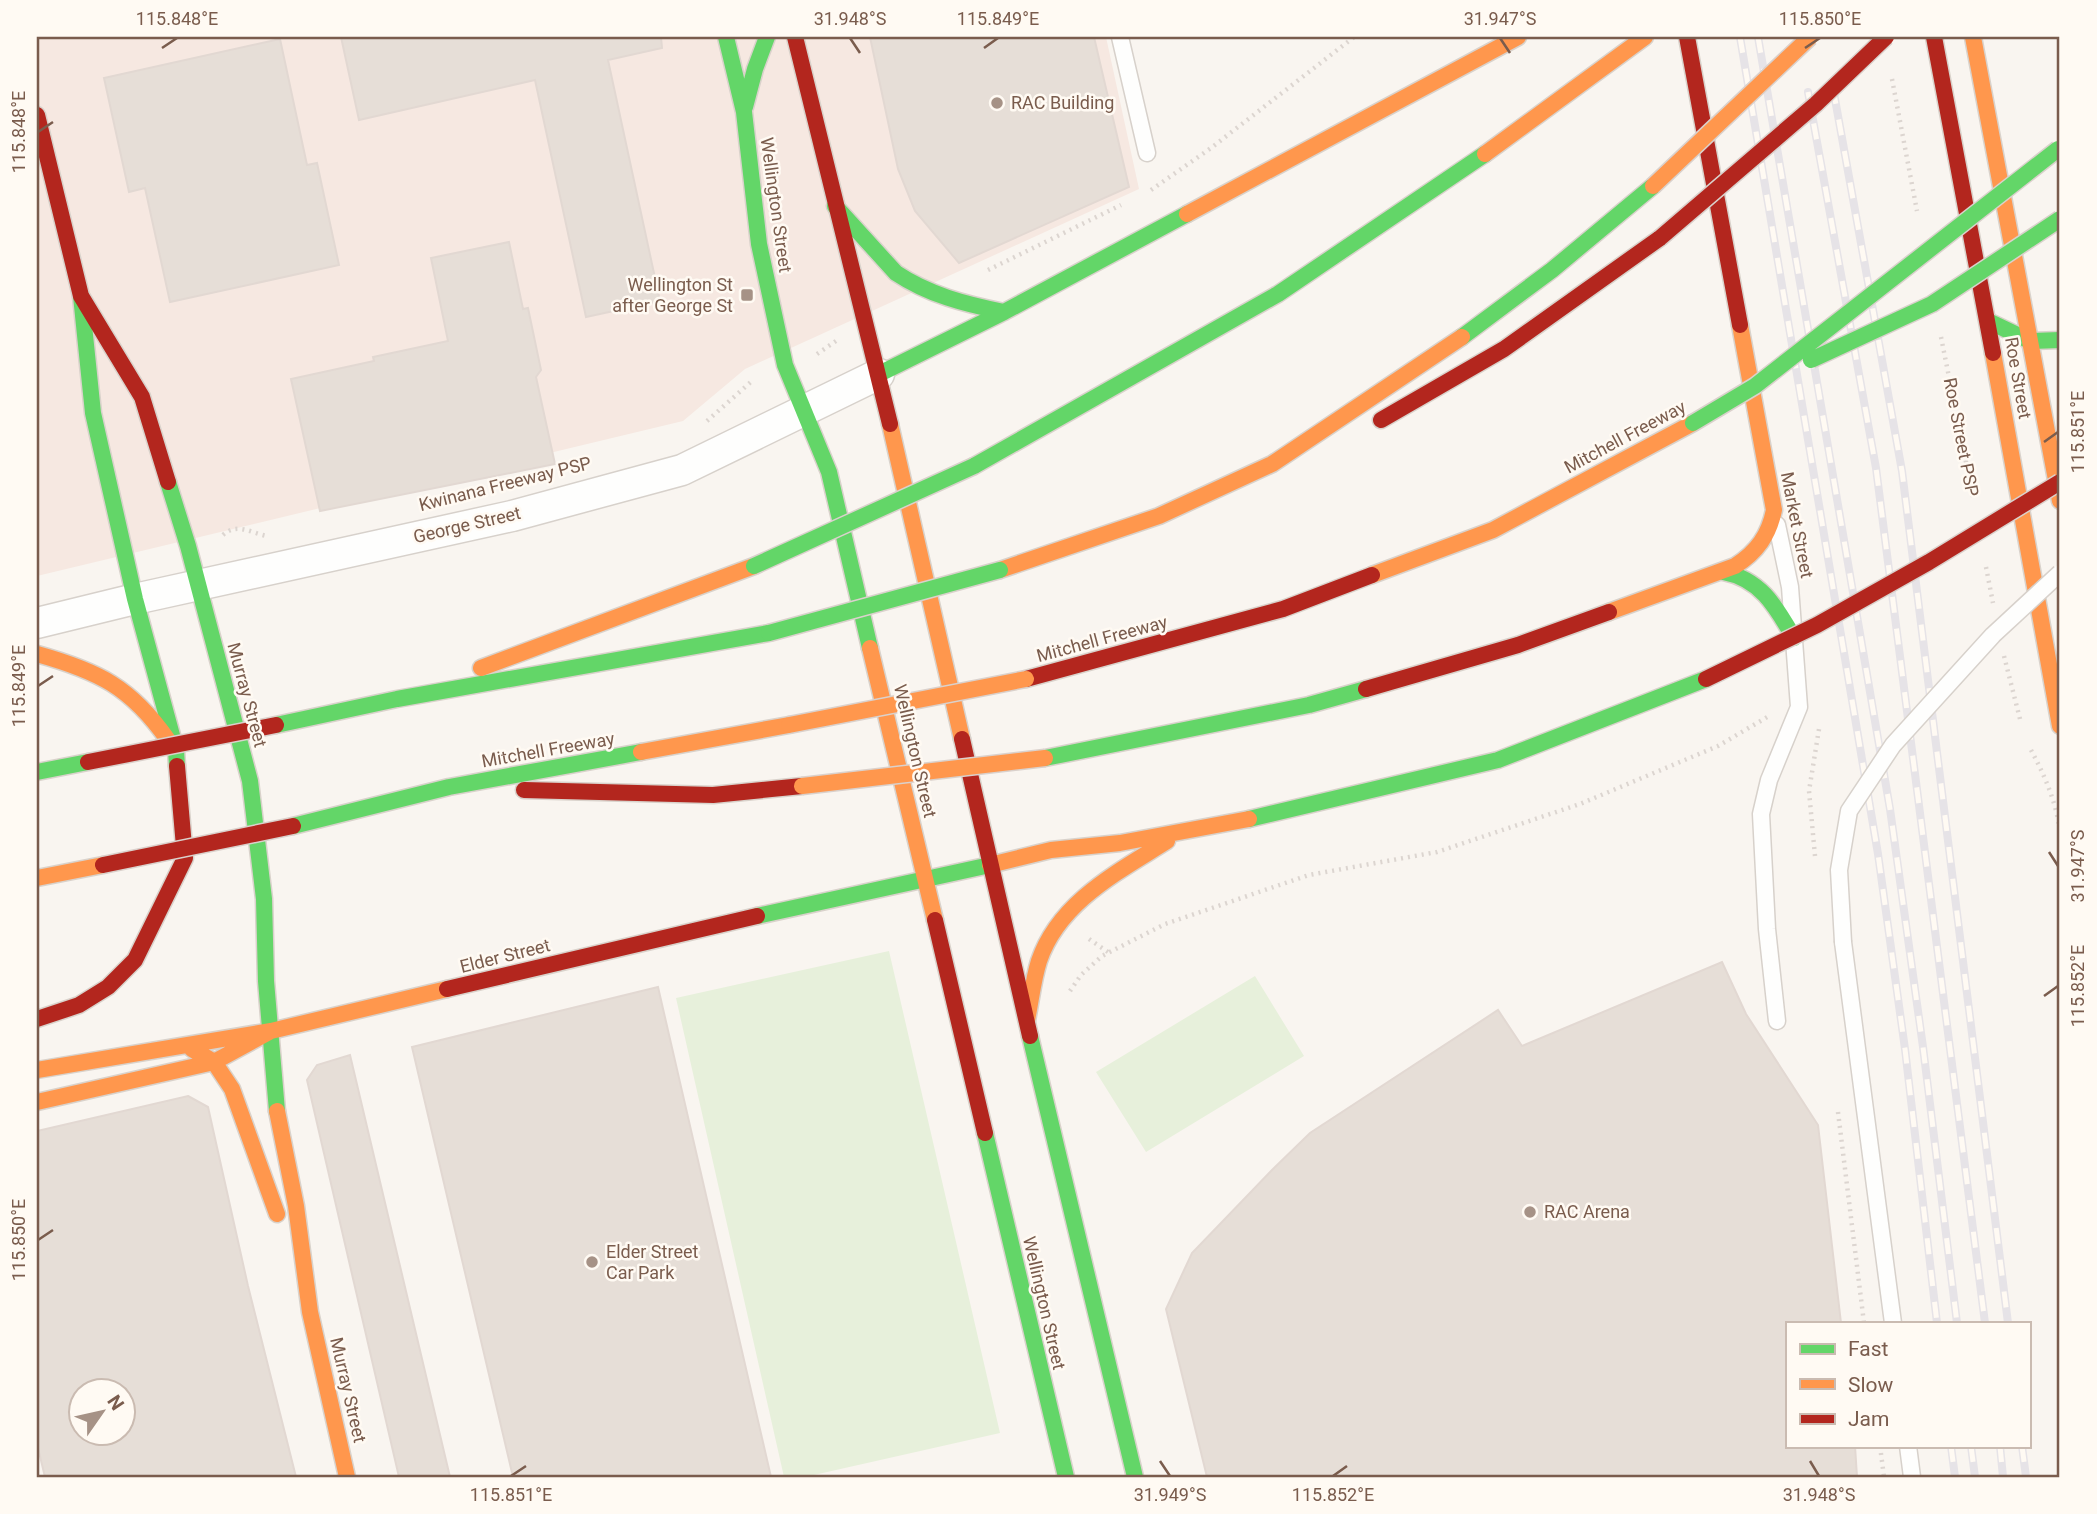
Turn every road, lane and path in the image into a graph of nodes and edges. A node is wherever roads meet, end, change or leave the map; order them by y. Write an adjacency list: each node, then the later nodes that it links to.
1 (726, 37): 13 (main road, Wellington Street)
2 (767, 37): 13 (main road)
3 (795, 37): 17 (main road)
4 (1120, 37): 16 (lane)
5 (1518, 37): 21 (main road)
6 (1645, 37): 52 (main road, bridge)
7 (1687, 37): 39 (main road, Market Street)
8 (1810, 37): 35 (main road, bridge)
9 (1886, 37): 33 (main road, bridge)
10 (1934, 37): 22 (main road, Roe Street)
11 (1973, 37): 26 (main road, Roe Street)
12 (1891, 77): 19 (path)
13 (744, 112): 31 (main road, Wellington Street)
14 (37, 115): 20 (main road, Murray Street)
15 (2059, 148): 30 (main road, Mitchell Freeway, bridge)
16 (1147, 153)
17 (835, 206): 21 (main road); 28 (main road)
18 (2060, 219): 30 (main road, bridge)
19 (1919, 222)
20 (81, 296): 45 (main road, Murray Street); 46 (main road)
21 (1003, 312): 28 (main road)
22 (1987, 321): 26 (main road); 54 (main road, Roe Street)
23 (1941, 333): 38 (path, Roe Street PSP)
24 (838, 340): 27 (path)
25 (2060, 340): 26 (main road)
26 (2030, 341): 37 (main road, Roe Street)
27 (811, 359)
28 (879, 374): 31 (street, George Street); 61 (main road)
29 (758, 375): 32 (path)
30 (1755, 386): 58 (main road, Mitchell Freeway, bridge)
31 (804, 411): 45 (street, George Street); 63 (main road, Wellington Street)
32 (699, 427)
33 (1363, 430)
34 (1337, 440): 35 (main road)
35 (1272, 464): 52 (main road, bridge)
36 (2060, 482): 59 (main road, Elder Street, bridge)
37 (2060, 501)
38 (1974, 506)
39 (1774, 510): 43 (main road); 49 (lane, Market Street)
40 (223, 536): 41 (path)
41 (271, 537)
42 (1984, 561): 47 (path)
43 (1723, 572): 49 (main road); 58 (main road, bridge)
44 (2060, 573): 75 (lane, bridge)
45 (198, 585): 46 (street, George Street); 69 (main road, Murray Street)
46 (135, 599): 48 (street, George Street); 56 (main road)
47 (1995, 612)
48 (37, 623)
49 (1794, 638): 68 (lane, Market Street)
50 (2003, 650): 53 (path)
51 (37, 654): 56 (main road)
52 (397, 699): 57 (main road, bridge)
53 (2021, 721)
54 (2060, 726)
55 (2027, 742): 60 (path)
56 (176, 750): 66 (main road)
57 (37, 772)
58 (449, 787): 62 (main road, Mitchell Freeway, bridge)
59 (1184, 831): 61 (main road, Elder Street); 67 (main road)
60 (2060, 831)
61 (990, 865): 63 (main road, Elder Street); 67 (main road)
62 (37, 878)
63 (925, 879): 69 (main road, Elder Street); 79 (main road, Wellington Street)
64 (1085, 936): 65 (path)
65 (1108, 952)
66 (37, 1018)
67 (1027, 1020): 80 (main road)
68 (1777, 1021)
69 (271, 1031): 70 (main road); 71 (main road, Elder Street); 74 (main road, Murray Street)
70 (169, 1047): 71 (main road); 72 (main road)
71 (214, 1062): 73 (main road, Elder Street); 74 (main road, Murray Street)
72 (37, 1070)
73 (37, 1101)
74 (310, 1312): 78 (main road, Murray Street)
75 (1892, 1322)
76 (1880, 1448): 81 (path)
77 (1908, 1448): 82 (lane)
78 (347, 1477)
79 (1066, 1477)
80 (1135, 1477)
81 (1884, 1477)
82 (1912, 1477)

